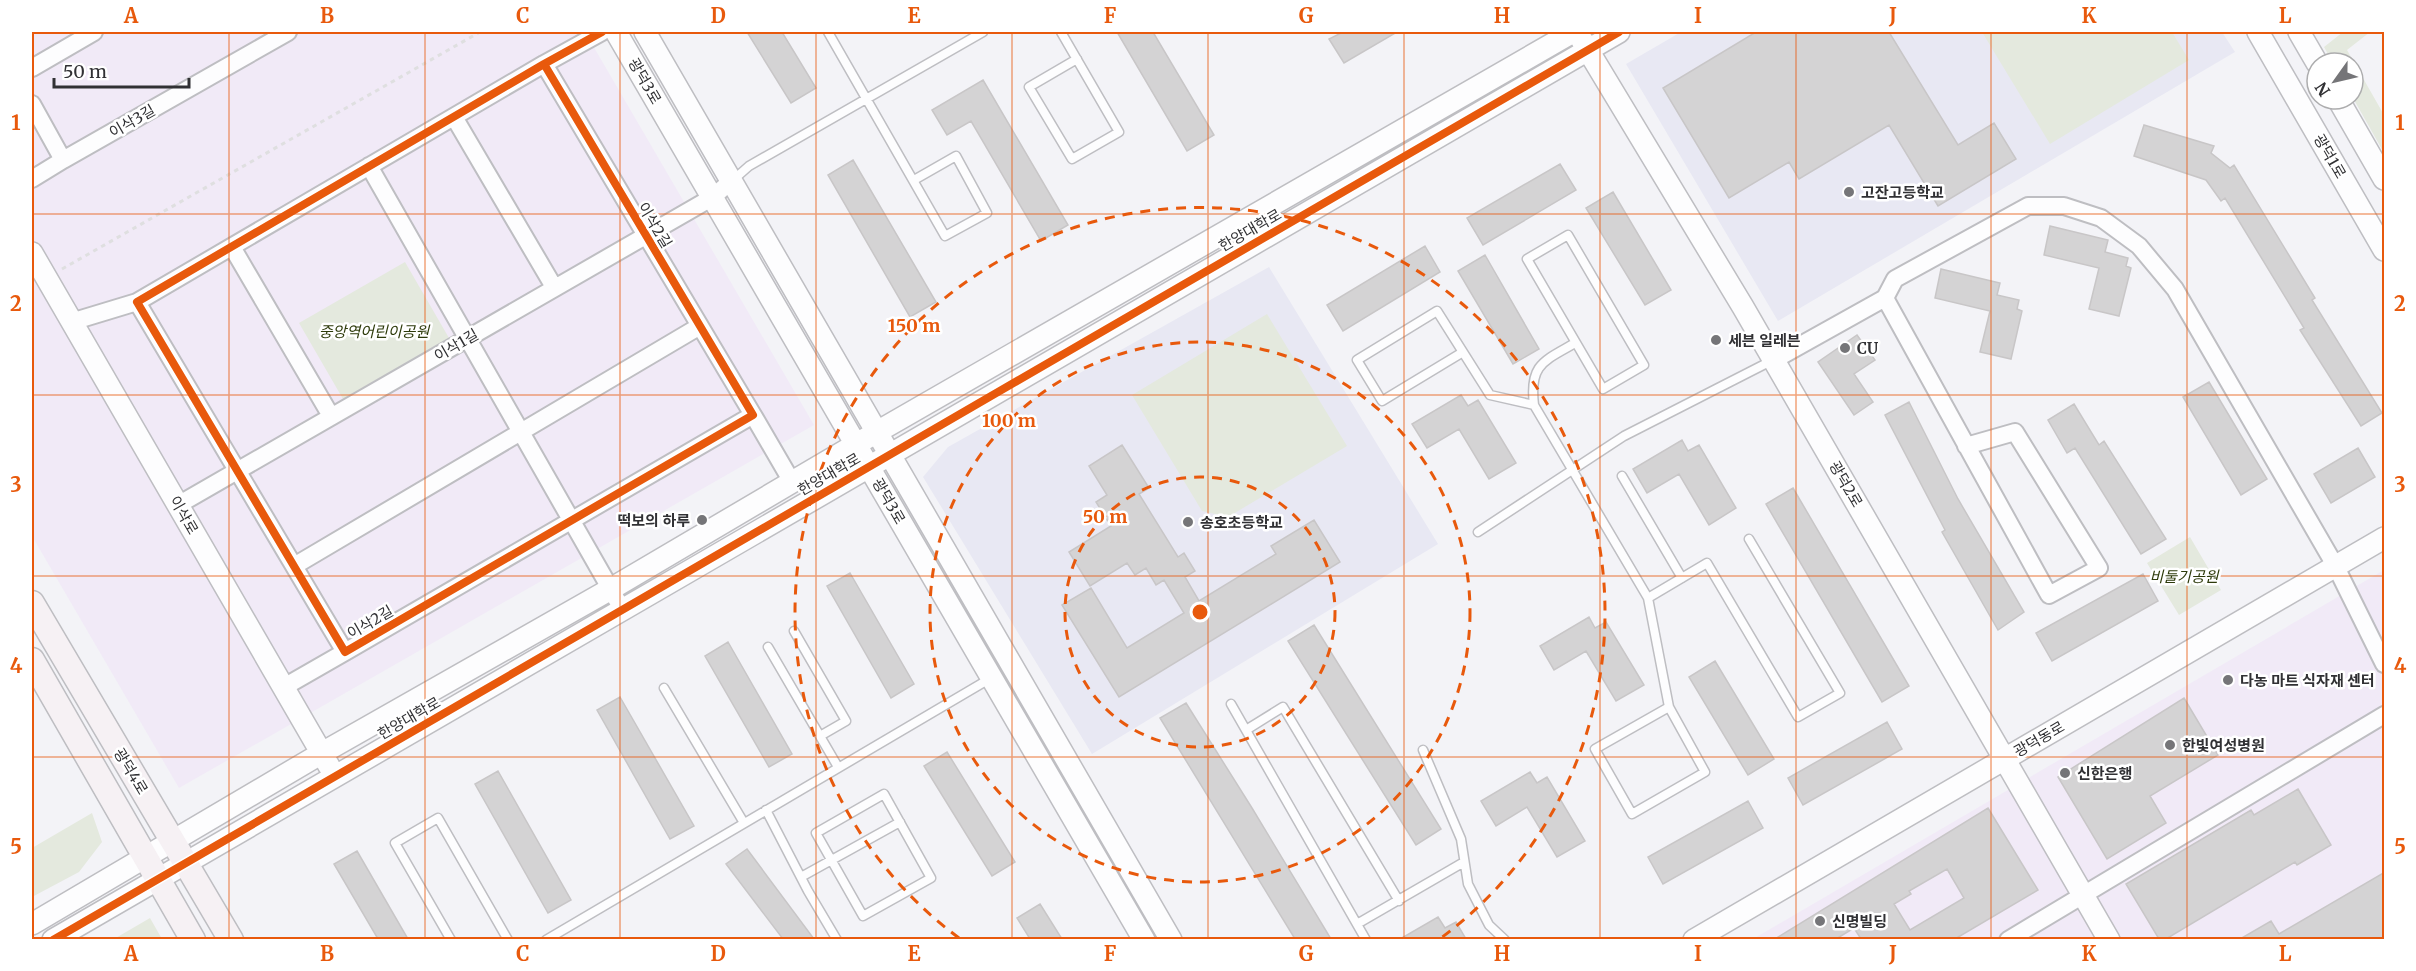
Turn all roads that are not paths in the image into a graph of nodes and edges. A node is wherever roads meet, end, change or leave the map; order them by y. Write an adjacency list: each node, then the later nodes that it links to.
1 (94, 32): 17 (street)
2 (602, 32): 16 (street)
3 (616, 32): 28 (street, 광덕3로)
4 (645, 32): 27 (street, 광덕3로)
5 (828, 32): 18 (lane)
6 (983, 32): 18 (lane)
7 (1061, 32): 15 (lane)
8 (1575, 32): 13 (street, 광덕2로); 46 (street, 한양대학로)
9 (1619, 32): 13 (street, 한양대학로)
10 (2258, 32): 31 (street, 광덕1로)
11 (2299, 32): 14 (street)
12 (283, 33): 22 (street, 이삭3길)
13 (1588, 50): 41 (street, 광덕2로); 49 (street, 한양대학로)
14 (2310, 51)
15 (1077, 59): 15 (lane)
16 (544, 64): 21 (street); 29 (street, 이삭2길)
17 (32, 68)
18 (867, 98): 26 (lane); 27 (lane)
19 (32, 104): 22 (street)
20 (2345, 111): 25 (street)
21 (454, 117): 23 (street); 33 (street)
22 (63, 160): 24 (street, 이삭3길)
23 (369, 166): 30 (street); 38 (street)
24 (32, 179)
25 (2385, 179)
26 (914, 180): 26 (lane)
27 (732, 181): 28 (street, 이삭1길); 46 (street, 광덕3로)
28 (712, 197): 29 (street, 이삭1길); 47 (street, 광덕3로)
29 (645, 234): 33 (street, 이삭1길); 37 (street, 이삭2길)
30 (232, 247): 35 (street); 44 (street)
31 (2385, 250)
32 (32, 253): 36 (street, 이삭로)
33 (554, 287): 38 (street, 이삭1길)
34 (1885, 298): 41 (street); 48 (street); 61 (street)
35 (137, 302): 36 (street); 52 (street, 이삭2길)
36 (71, 322): 55 (street, 이삭로)
37 (700, 326): 43 (street, 이삭2길); 45 (street)
38 (467, 339): 44 (street, 이삭1길); 45 (street)
39 (1575, 343): 39 (lane); 42 (lane)
40 (1462, 352): 40 (lane); 42 (lane)
41 (1774, 360): 51 (lane); 82 (street, 광덕2로)
42 (1534, 405): 51 (lane)
43 (753, 415): 54 (street); 56 (street, 이삭2길)
44 (331, 416): 52 (street, 이삭1길)
45 (520, 432): 56 (street); 60 (street)
46 (877, 432): 47 (street, 한양대학로); 49 (street, 광덕3로)
47 (856, 444): 50 (street, 광덕3로); 54 (street, 한양대학로)
48 (1966, 446): 48 (street)
49 (890, 454): 50 (street, 한양대학로); 107 (street, 광덕3로)
50 (869, 466): 66 (street, 한양대학로); 72 (street, 광덕3로)
51 (1573, 470): 57 (lane); 64 (lane)
52 (237, 471): 55 (street, 이삭1길); 60 (street, 이삭2길)
53 (1622, 476): 62 (lane)
54 (792, 482): 63 (street, 한양대학로)
55 (178, 505): 73 (street, 이삭로)
56 (570, 520): 63 (street); 69 (street, 이삭2길)
57 (1478, 532)
58 (2385, 538): 61 (street, 광덕동로)
59 (1749, 539): 62 (lane)
60 (294, 566): 69 (street, 이삭2길)
61 (2336, 567): 71 (street); 82 (street, 광덕동로)
62 (1682, 578): 64 (lane)
63 (609, 590): 66 (street); 81 (street, 한양대학로)
64 (1648, 598): 76 (lane)
65 (32, 603): 88 (main road, 광덕4로)
66 (622, 609): 84 (street, 한양대학로)
67 (794, 631): 79 (lane)
68 (768, 647): 79 (lane)
69 (345, 652): 73 (street)
70 (32, 660): 89 (main road, 광덕4로)
71 (2385, 664)
72 (992, 678): 83 (lane); 106 (street, 광덕3로)
73 (284, 687): 81 (street, 이삭로)
74 (664, 688): 86 (lane)
75 (1231, 704): 78 (lane)
76 (1669, 707): 76 (lane)
77 (2385, 715): 95 (street)
78 (1246, 730): 96 (lane); 98 (lane)
79 (820, 736): 83 (lane)
80 (1423, 750): 91 (lane)
81 (322, 753): 84 (street, 이삭로); 88 (street, 한양대학로)
82 (2004, 759): 95 (street, 광덕2로); 110 (street, 광덕동로)
83 (838, 767): 85 (lane)
84 (335, 777): 92 (street, 한양대학로)
85 (766, 810): 86 (lane); 93 (lane)
86 (744, 822): 104 (lane)
87 (900, 822): 90 (lane); 90 (lane); 90 (lane)
88 (172, 840): 89 (street, 한양대학로); 92 (main road, 광덕4로)
89 (146, 856): 94 (main road, 광덕4로); 97 (street, 한양대학로)
90 (832, 860): 93 (lane)
91 (1464, 862): 96 (lane); 109 (lane)
92 (186, 863): 94 (street, 한양대학로); 101 (main road, 광덕4로)
93 (801, 877): 105 (lane)
94 (158, 880): 99 (street, 한양대학로); 100 (main road, 광덕4로)
95 (2083, 894): 111 (street); 112 (street, 광덕2로)
96 (1399, 900): 98 (lane)
97 (32, 924)
98 (1357, 924): 108 (lane)
99 (53, 939)
100 (193, 939)
101 (231, 939)
102 (451, 939): 103 (lane)
103 (508, 939)
104 (546, 939)
105 (837, 939)
106 (1144, 939)
107 (1171, 939)
108 (1366, 939)
109 (1505, 939)
110 (1694, 939)
111 (2008, 939)
112 (2109, 939)

